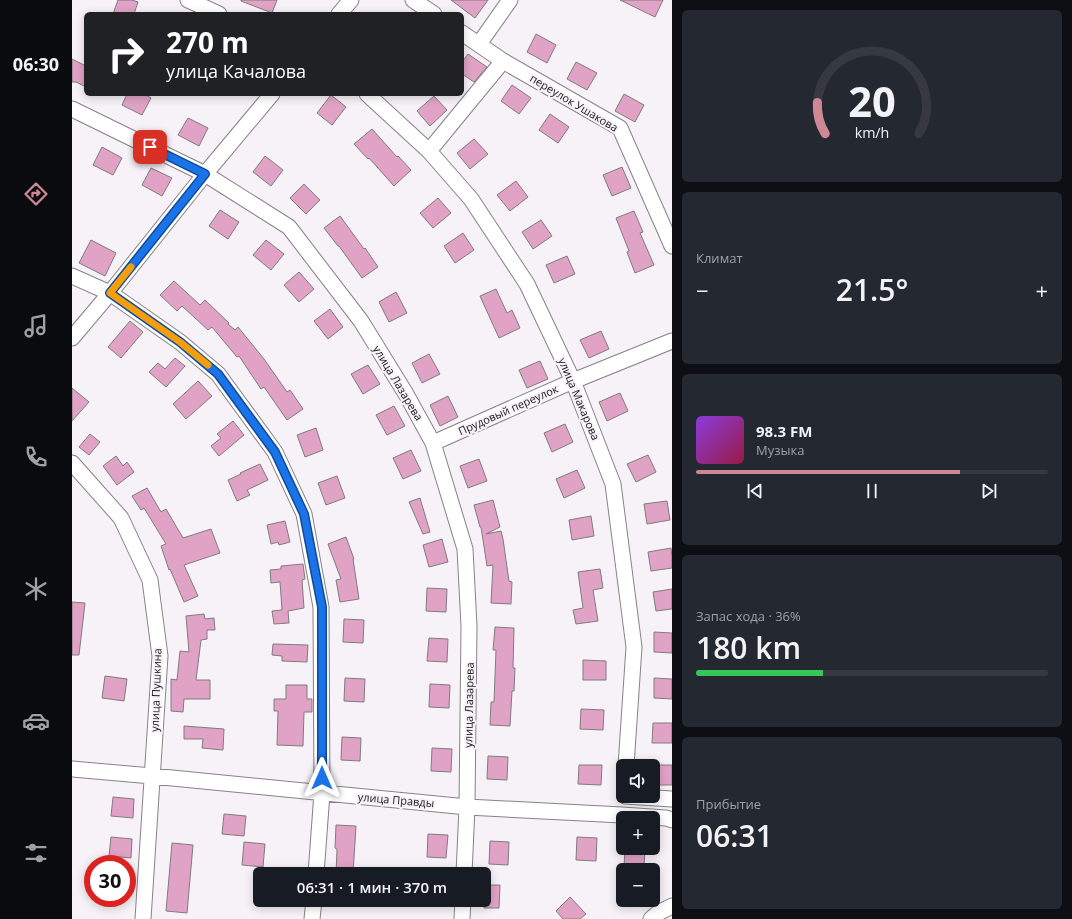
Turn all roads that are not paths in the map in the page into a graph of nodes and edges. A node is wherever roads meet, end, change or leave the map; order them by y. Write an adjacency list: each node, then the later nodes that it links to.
1 (188, 0): 5 (street)
2 (351, 0): 6 (street)
3 (413, 0): 7 (street)
4 (510, 0): 9 (street)
5 (215, 12)
6 (342, 12)
7 (431, 12)
8 (464, 34): 9 (street, переулок Ушакова)
9 (479, 44): 10 (street, переулок Ушакова)
10 (503, 61): 14 (street); 16 (street, переулок Ушакова)
11 (270, 96): 15 (street)
12 (370, 96): 14 (street, улица Макарова)
13 (72, 109): 15 (street, улица Лазарева)
14 (429, 151): 21 (street, улица Макарова)
15 (205, 174): 18 (street); 22 (street, улица Лазарева)
16 (672, 246)
17 (72, 276): 18 (street)
18 (110, 293): 19 (street); 27 (street)
19 (72, 338)
20 (672, 342): 21 (street, Прудовый переулок)
21 (573, 381): 22 (street, Прудовый переулок); 24 (street, улица Макарова)
22 (433, 443): 30 (street, улица Лазарева)
23 (72, 463): 26 (street, улица Пушкина)
24 (626, 759)
25 (72, 769): 26 (street, улица Правды)
26 (152, 776): 27 (street, улица Правды); 39 (street, улица Пушкина)
27 (322, 793): 30 (street, улица Правды); 34 (street)
28 (660, 798): 29 (street)
29 (672, 799)
30 (467, 807): 31 (street, улица Правды); 35 (street, улица Лазарева)
31 (616, 815)
32 (660, 818): 33 (street, улица Правды)
33 (672, 820)
34 (317, 867)
35 (464, 867)
36 (672, 906): 42 (street)
37 (313, 907): 40 (street)
38 (463, 907): 41 (street)
39 (143, 919)
40 (312, 919)
41 (462, 919)
42 (651, 919)

